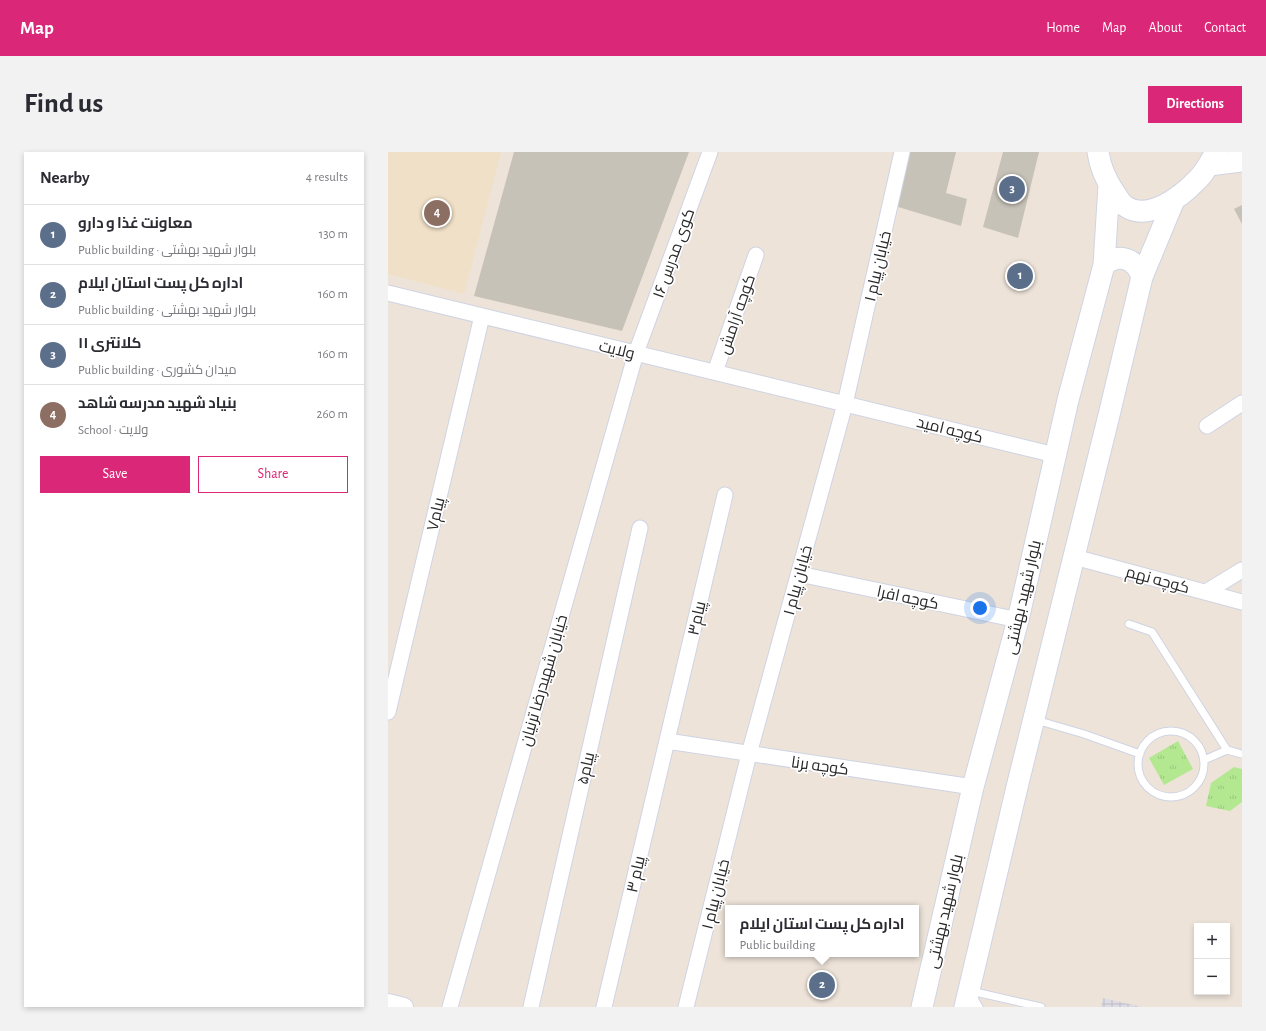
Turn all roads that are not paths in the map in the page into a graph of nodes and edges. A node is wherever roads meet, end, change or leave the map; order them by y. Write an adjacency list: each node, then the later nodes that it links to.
1 (710, 152): 13 (street, کوی مدرس ۱۶)
2 (902, 152): 16 (street, خیابان پیام ۱)
3 (1098, 152): 6 (main road)
4 (1212, 158): 5 (main road); 7 (main road)
5 (1242, 161)
6 (1109, 185): 7 (main road); 9 (main road, بلوار شهید بهشتی)
7 (1174, 200): 10 (main road)
8 (756, 255): 14 (street, کوچه آرامش)
9 (1104, 265): 10 (main road); 18 (main road, بلوار شهید بهشتی)
10 (1142, 277): 21 (main road)
11 (388, 293): 12 (street, ولایت)
12 (482, 316): 13 (street, ولایت); 28 (street, پیام۷)
13 (636, 353): 14 (street, ولایت); 40 (street, خیابان شهیدرضا ترنیان)
14 (716, 372): 16 (street, ولایت)
15 (1242, 403): 17 (street)
16 (845, 404): 18 (street, کوچه امید); 23 (street, خیابان پیام ۱)
17 (1207, 426)
18 (1055, 455): 26 (main road, بلوار شهید بهشتی)
19 (724, 495): 30 (street, پیام۳)
20 (640, 528): 41 (street, پیام۵)
21 (1074, 557): 24 (street, کوچه نهم); 29 (main road)
22 (1242, 570): 24 (street)
23 (799, 574): 26 (street, کوچه افرا); 32 (street, خیابان پیام ۱)
24 (1206, 592): 25 (street, کوچه نهم)
25 (1242, 602)
26 (1018, 620): 36 (main road, بلوار شهید بهشتی)
27 (1128, 624): 31 (lane)
28 (388, 712)
29 (1034, 720): 33 (lane); 37 (main road)
30 (667, 741): 32 (street, کوچه برنا); 42 (street, پیام ۳)
31 (1227, 750): 34 (lane); 35 (lane)
32 (749, 754): 36 (street, کوچه برنا); 43 (street, خیابان پیام ۱)
33 (1140, 754): 35 (lane); 35 (lane)
34 (1242, 754)
35 (1204, 760)
36 (973, 787): 44 (main road, بلوار شهید بهشتی)
37 (971, 1001): 45 (lane)
38 (388, 1003): 39 (street)
39 (404, 1007)
40 (450, 1007)
41 (531, 1007)
42 (604, 1007)
43 (686, 1007)
44 (922, 1007)
45 (1041, 1007)

